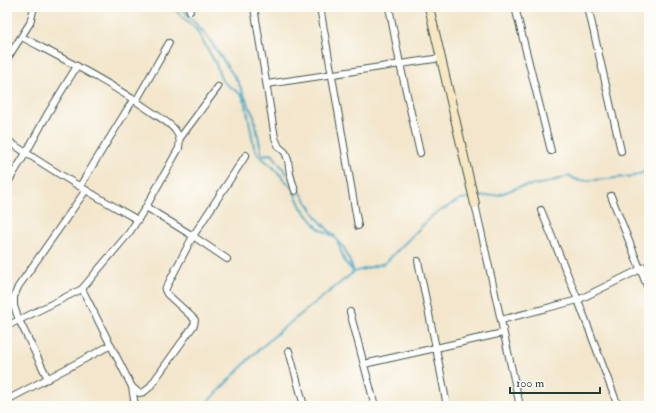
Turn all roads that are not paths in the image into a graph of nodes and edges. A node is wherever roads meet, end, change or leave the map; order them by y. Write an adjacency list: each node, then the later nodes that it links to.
1 (34, 7): 8 (street)
2 (254, 7): 15 (street)
3 (320, 7): 14 (street)
4 (389, 7): 12 (street)
5 (429, 7): 10 (street)
6 (516, 7): 20 (street)
7 (588, 7): 21 (street)
8 (22, 37): 11 (street); 13 (street)
9 (169, 43): 17 (street)
10 (441, 58): 12 (street); 30 (street)
11 (7, 59)
12 (400, 64): 14 (street); 23 (street)
13 (77, 66): 17 (street); 22 (street)
14 (331, 74): 15 (street); 34 (street)
15 (267, 84): 28 (street)
16 (218, 87): 18 (street)
17 (135, 100): 18 (street); 26 (street)
18 (180, 138): 31 (street)
19 (7, 140): 22 (street)
20 (551, 151)
21 (621, 151)
22 (26, 153): 25 (street); 26 (street)
23 (420, 153)
24 (246, 155): 35 (street)
25 (7, 184)
26 (80, 186): 27 (street)
27 (86, 190): 33 (street); 44 (street)
28 (295, 191)
29 (611, 196): 39 (street)
30 (475, 204): 45 (street)
31 (146, 207): 33 (street); 35 (street)
32 (541, 210): 42 (street)
33 (138, 220): 40 (street)
34 (358, 226)
35 (193, 236): 36 (street); 53 (street)
36 (228, 259)
37 (418, 261): 49 (street)
38 (649, 265): 39 (street)
39 (640, 269): 41 (street); 42 (street)
40 (82, 289): 44 (street); 48 (street)
41 (649, 290)
42 (578, 300): 45 (street); 60 (street)
43 (350, 312): 51 (street)
44 (19, 320): 46 (street); 52 (street)
45 (501, 320): 47 (street)
46 (7, 326)
47 (503, 333): 49 (street); 59 (street)
48 (111, 345): 52 (street); 53 (street)
49 (436, 348): 51 (street); 58 (street)
50 (289, 351): 56 (street)
51 (364, 364): 57 (street)
52 (48, 379): 54 (street)
53 (132, 388): 55 (street)
54 (7, 400)
55 (135, 406)
56 (304, 406)
57 (375, 406)
58 (447, 406)
59 (520, 406)
60 (618, 406)

